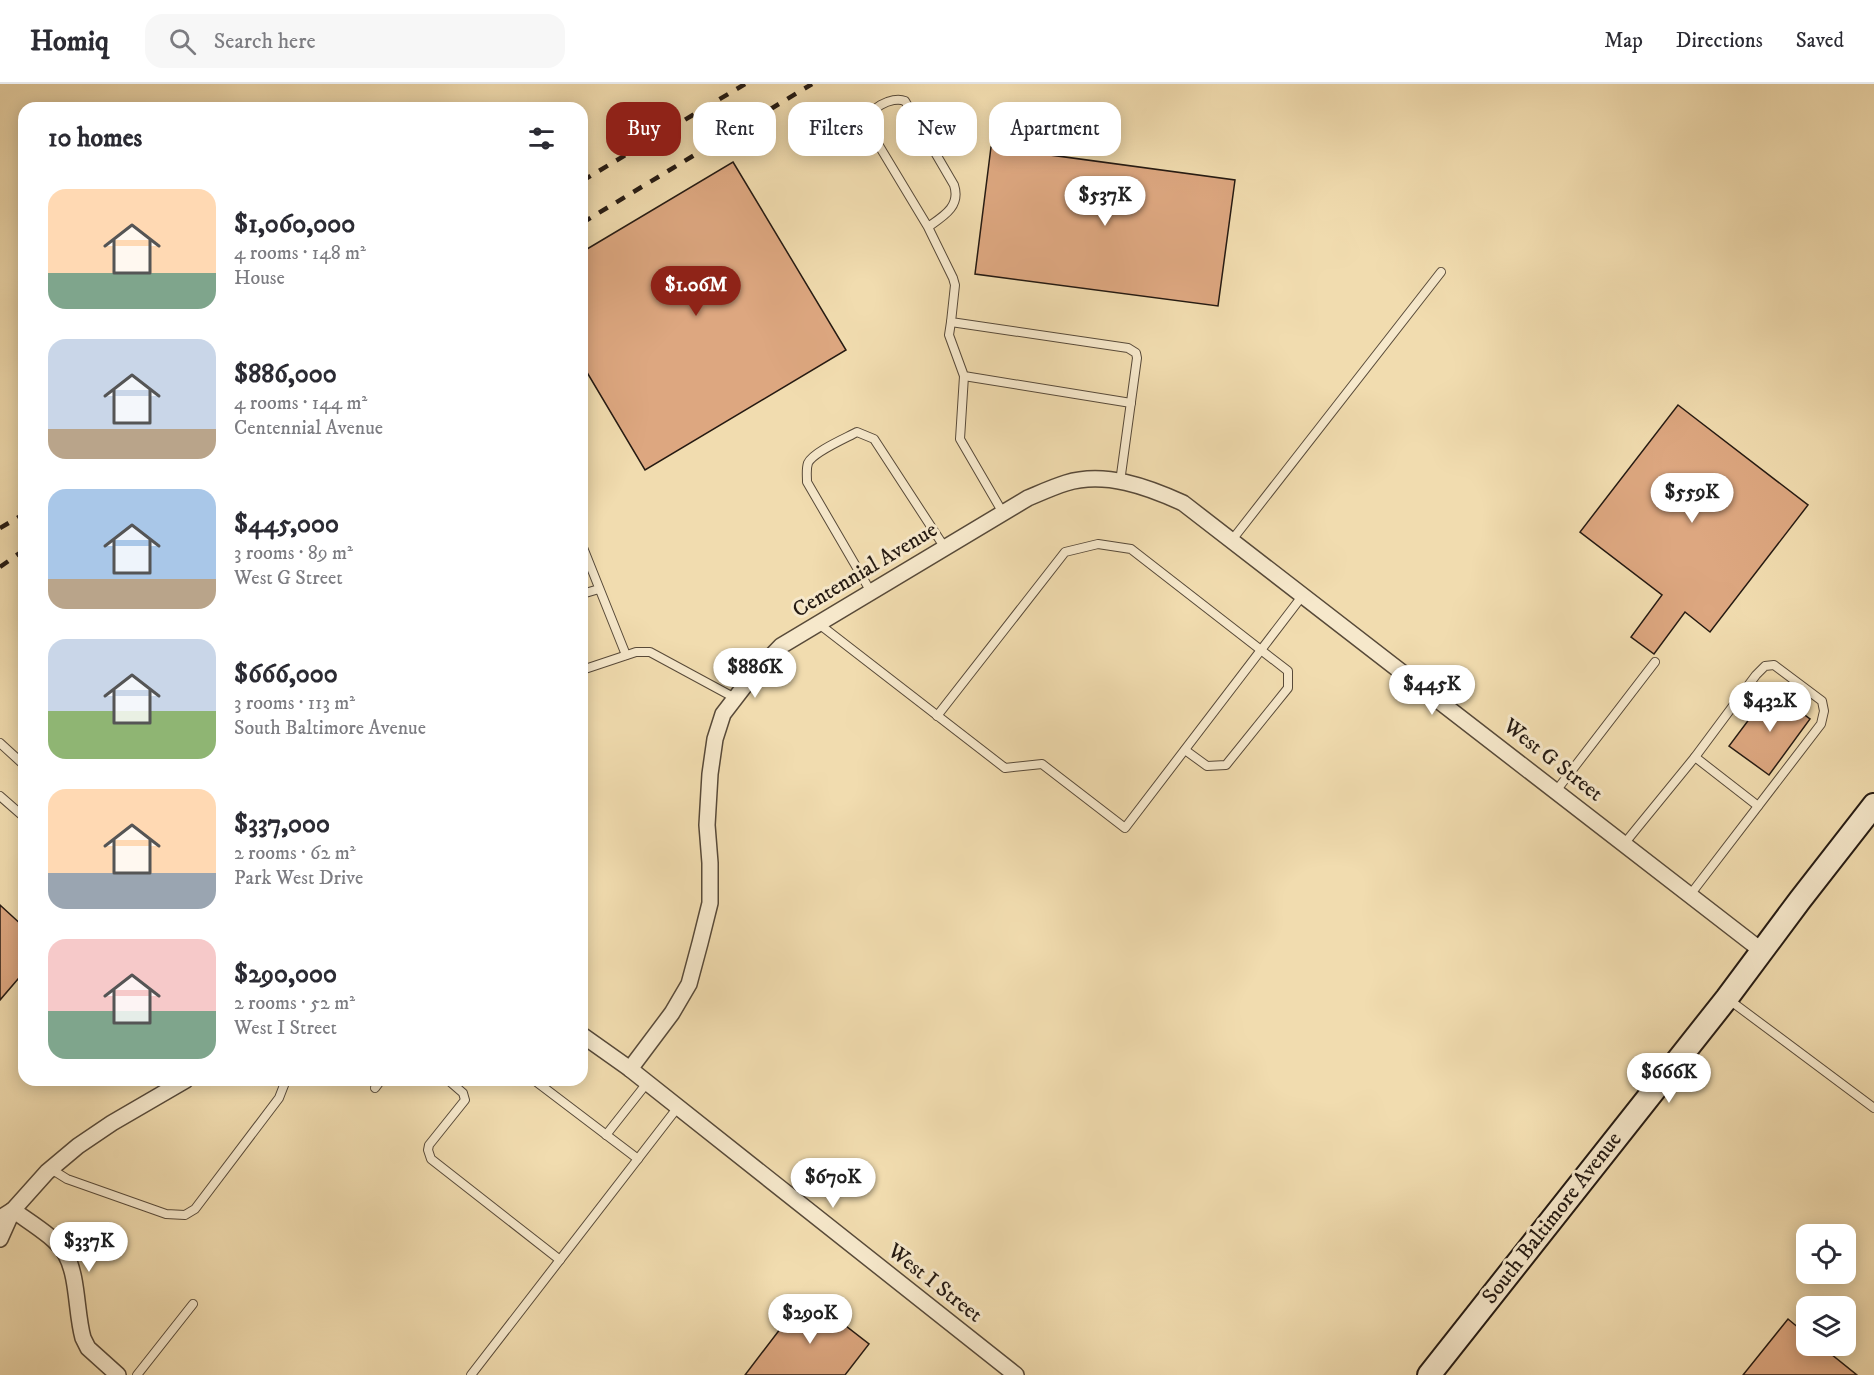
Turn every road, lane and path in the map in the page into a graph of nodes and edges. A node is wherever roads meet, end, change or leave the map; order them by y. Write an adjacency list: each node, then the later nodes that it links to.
1 (928, 227): 1 (lane); 3 (lane)
2 (1441, 272): 9 (lane)
3 (951, 322): 4 (lane); 5 (lane)
4 (964, 376): 5 (lane); 8 (lane)
5 (1131, 403): 7 (lane)
6 (1102, 479): 7 (street, West G Street); 8 (street, Centennial Avenue)
7 (1120, 482): 9 (street, West G Street)
8 (1003, 513): 10 (street, Centennial Avenue)
9 (1232, 540): 15 (street, West G Street)
10 (945, 548): 14 (street, Centennial Avenue); 14 (lane)
11 (588, 561): 12 (lane)
12 (599, 589): 13 (lane); 18 (lane)
13 (588, 592)
14 (871, 592): 16 (street, Centennial Avenue)
15 (1303, 595): 17 (lane); 27 (street, West G Street)
16 (819, 624): 21 (street, Centennial Avenue); 22 (lane)
17 (1262, 650): 22 (lane); 24 (lane); 24 (lane)
18 (626, 655): 20 (lane); 21 (lane)
19 (1655, 662): 27 (lane)
20 (588, 667)
21 (735, 698): 37 (street, Centennial Avenue)
22 (938, 716): 24 (lane)
23 (0, 743): 26 (lane)
24 (1185, 750)
25 (1695, 757): 30 (lane); 30 (lane); 32 (lane)
26 (18, 760)
27 (1556, 791): 32 (street, West G Street)
28 (0, 796): 31 (lane)
29 (1874, 805): 34 (street, South Baltimore Avenue)
30 (1758, 807): 33 (lane)
31 (18, 812)
32 (1624, 844): 33 (street, West G Street)
33 (1690, 895): 34 (street, West G Street)
34 (1762, 951): 35 (street, South Baltimore Avenue)
35 (1727, 998): 44 (lane); 53 (street, South Baltimore Avenue)
36 (588, 1039): 37 (street, West I Street)
37 (630, 1069): 38 (street, West I Street)
38 (647, 1083): 43 (street, West I Street); 45 (lane)
39 (176, 1086): 47 (street)
40 (284, 1086): 47 (lane)
41 (454, 1086): 51 (lane)
42 (542, 1086): 45 (lane)
43 (678, 1107): 46 (lane); 57 (street, West I Street)
44 (1874, 1108)
45 (606, 1135): 46 (lane)
46 (638, 1159): 51 (lane)
47 (51, 1169): 48 (street)
48 (13, 1210): 49 (street); 50 (street); 54 (street)
49 (0, 1218)
50 (0, 1239)
51 (560, 1260): 56 (lane)
52 (193, 1304): 55 (lane)
53 (1435, 1373)
54 (118, 1375)
55 (137, 1375)
56 (471, 1375)
57 (1016, 1375)

